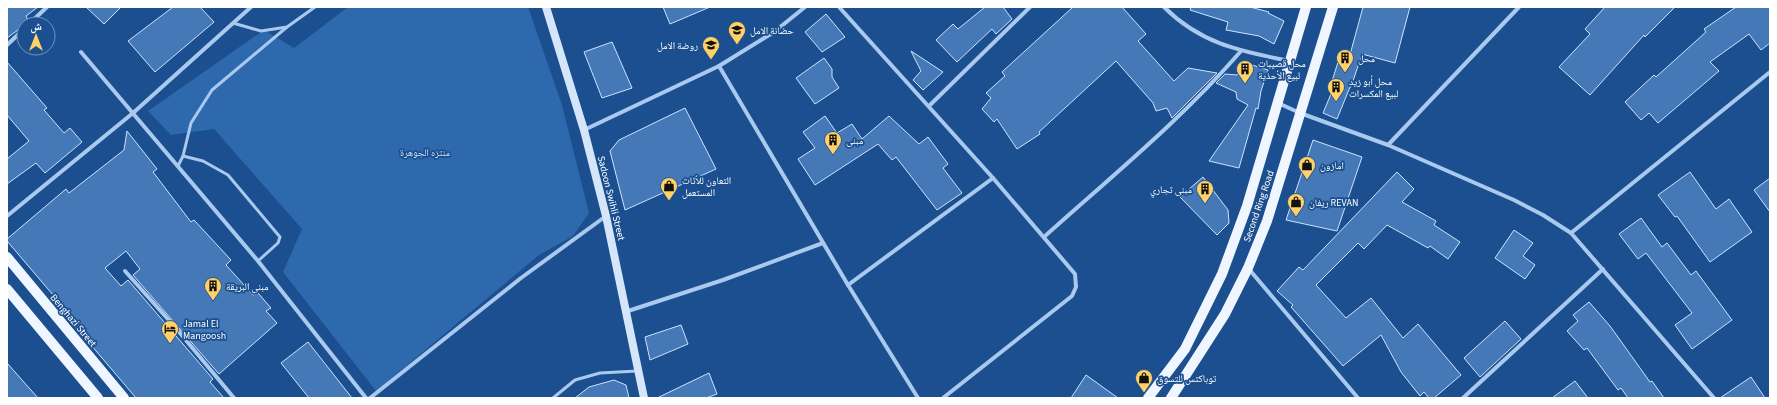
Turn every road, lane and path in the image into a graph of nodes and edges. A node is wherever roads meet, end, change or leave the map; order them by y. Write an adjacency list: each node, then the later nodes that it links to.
1 (47, 7): 12 (street)
2 (252, 7): 13 (street)
3 (314, 7): 14 (lane)
4 (546, 7): 26 (main road, Sadoon Swihli Street)
5 (805, 7): 20 (street)
6 (840, 7): 23 (street)
7 (1030, 7): 23 (street)
8 (1164, 7): 17 (street)
9 (1306, 7): 19 (main road, Second Ring Road)
10 (1333, 7): 25 (main road, Second Ring Road)
11 (1519, 7): 27 (street)
12 (37, 16)
13 (234, 23): 14 (lane); 24 (street)
14 (287, 27): 28 (lane)
15 (16, 37): 16 (street)
16 (7, 45)
17 (1241, 51): 19 (street); 34 (street)
18 (81, 52): 24 (street)
19 (1290, 62): 22 (main road, Second Ring Road)
20 (719, 66): 26 (street); 35 (street)
21 (1770, 72): 33 (street)
22 (1277, 102): 25 (street); 54 (main road, Second Ring Road)
23 (929, 106): 30 (street)
24 (133, 113): 29 (street); 31 (street)
25 (1300, 113): 27 (street); 38 (main road, Second Ring Road)
26 (584, 130): 32 (main road, Sadoon Swihli Street)
27 (1388, 145): 33 (street)
28 (183, 156): 29 (lane); 37 (lane)
29 (178, 166): 37 (street)
30 (993, 178): 34 (street); 41 (street)
31 (7, 216)
32 (606, 216): 43 (main road, Sadoon Swihli Street); 49 (street)
33 (1571, 233): 39 (street)
34 (1044, 237): 53 (street)
35 (824, 243): 41 (street); 43 (street)
36 (7, 257): 46 (main road, Benghazi Street)
37 (258, 261): 48 (street)
38 (1248, 268): 55 (main road, Second Ring Road); 56 (street)
39 (1603, 269): 57 (street); 58 (street)
40 (125, 271): 47 (street)
41 (848, 285): 52 (street)
42 (7, 289): 45 (main road)
43 (628, 311): 44 (main road, Sadoon Swihli Street)
44 (639, 371): 50 (lane); 51 (main road, Sadoon Swihli Street)
45 (98, 398)
46 (124, 398)
47 (234, 398)
48 (366, 398)
49 (370, 398)
50 (553, 398)
51 (644, 398)
52 (918, 398)
53 (943, 398)
54 (1148, 398)
55 (1172, 398)
56 (1358, 398)
57 (1463, 398)
58 (1714, 398)

